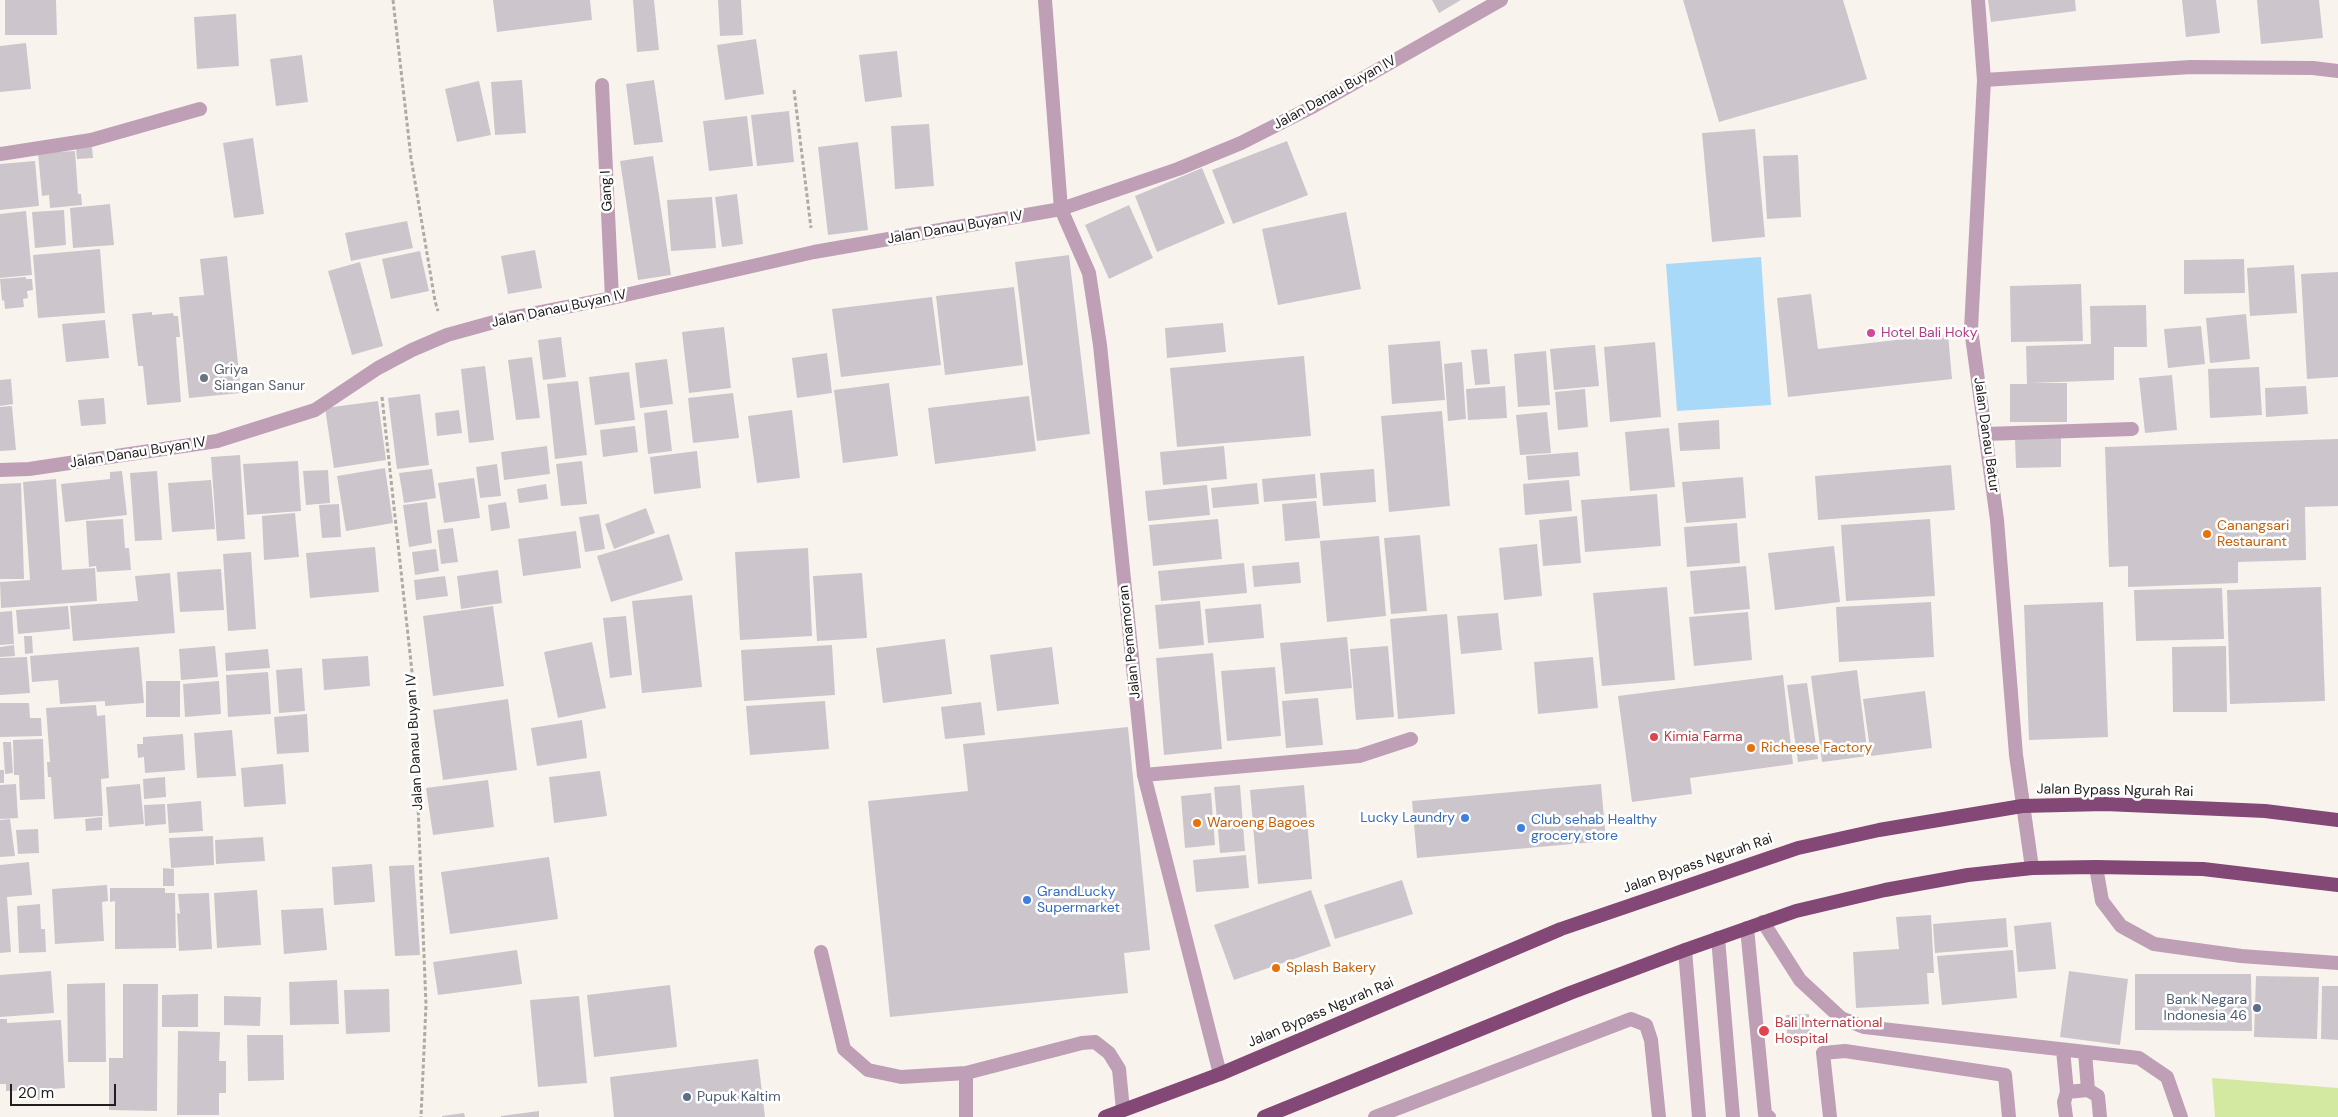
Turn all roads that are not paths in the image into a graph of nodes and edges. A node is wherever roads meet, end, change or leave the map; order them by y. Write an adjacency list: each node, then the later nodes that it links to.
1 (1045, 0): 9 (street, Jalan Pemamoran)
2 (1501, 0): 9 (street, Jalan Danau Buyan IV)
3 (1978, 0): 5 (street, Jalan Danau Batur)
4 (2338, 71): 5 (street)
5 (1984, 80): 12 (street, Jalan Danau Batur)
6 (602, 85): 10 (street, Gang I)
7 (200, 109): 8 (street)
8 (0, 154)
9 (1061, 208): 10 (street, Jalan Danau Buyan IV); 15 (street, Jalan Pemamoran)
10 (612, 298): 13 (street, Jalan Danau Buyan IV)
11 (2132, 429): 12 (street)
12 (1985, 434): 16 (street, Jalan Danau Batur)
13 (0, 470)
14 (1411, 739): 15 (street)
15 (1144, 775): 30 (street, Jalan Pemamoran)
16 (2022, 806): 17 (highway, Jalan Bypass Ngurah Rai); 19 (street, Jalan Danau Batur); 30 (highway, Jalan Bypass Ngurah Rai)
17 (2338, 820)
18 (2096, 867): 19 (highway); 20 (highway); 26 (street)
19 (2032, 868): 21 (highway)
20 (2338, 885)
21 (1762, 922): 22 (highway); 27 (street)
22 (1747, 928): 23 (highway); 41 (street)
23 (1718, 938): 24 (highway); 40 (street)
24 (1685, 950): 36 (highway); 39 (street)
25 (821, 952): 29 (street)
26 (2338, 963)
27 (2063, 1050): 28 (street); 32 (street)
28 (2085, 1052): 31 (street); 46 (street)
29 (966, 1073): 33 (street); 34 (street)
30 (1220, 1074): 33 (highway, Jalan Bypass Ngurah Rai)
31 (2088, 1090): 32 (street); 45 (street)
32 (2067, 1092): 44 (street)
33 (1123, 1110): 35 (highway, Jalan Bypass Ngurah Rai)
34 (966, 1117)
35 (1105, 1117)
36 (1264, 1117)
37 (1375, 1117): 38 (street)
38 (1659, 1117)
39 (1699, 1117)
40 (1733, 1117)
41 (1769, 1117)
42 (1830, 1117): 43 (street)
43 (2009, 1117)
44 (2066, 1117)
45 (2100, 1117)
46 (2181, 1117)

